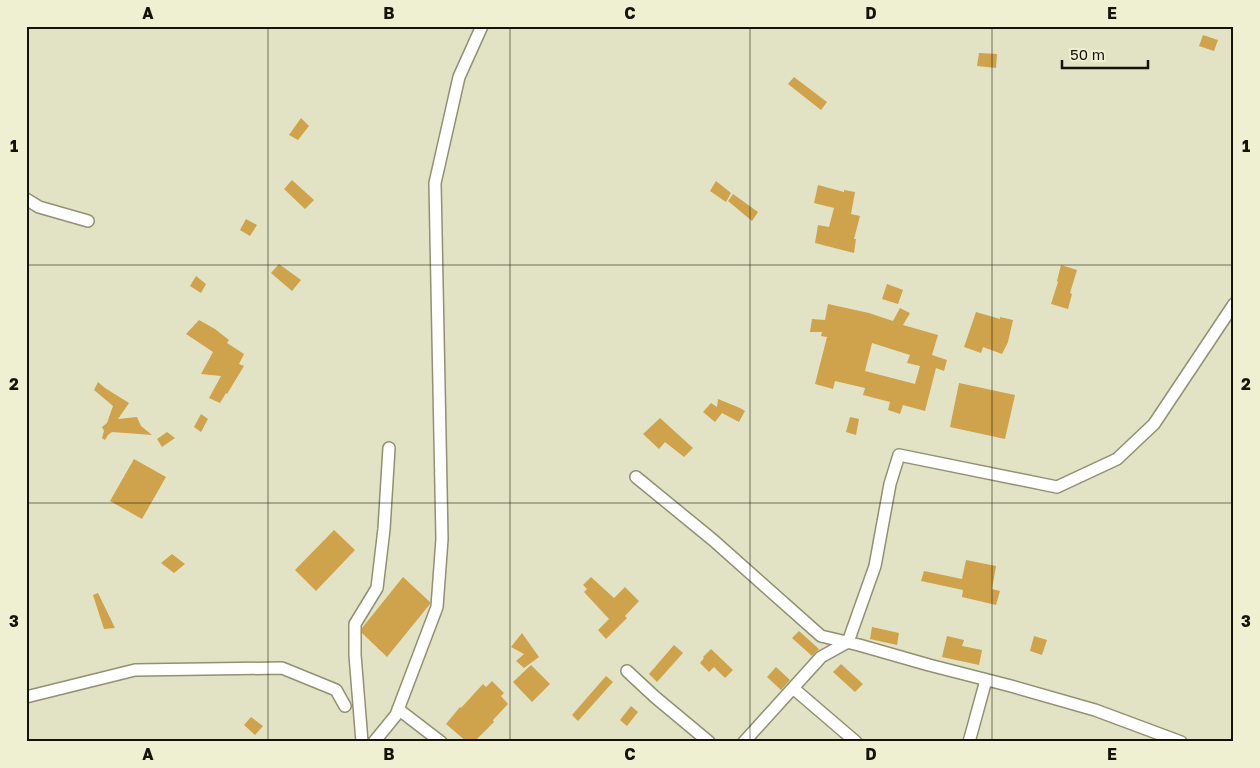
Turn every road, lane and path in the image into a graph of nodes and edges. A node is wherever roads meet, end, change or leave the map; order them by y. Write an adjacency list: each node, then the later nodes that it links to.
1 (482, 26): 13 (street)
2 (26, 199): 3 (street)
3 (88, 221)
4 (1234, 304): 7 (street)
5 (389, 448): 14 (street)
6 (636, 477): 7 (street)
7 (848, 642): 9 (street); 10 (street)
8 (627, 671): 17 (street)
9 (986, 680): 20 (street); 21 (street)
10 (793, 688): 18 (street); 19 (street)
11 (26, 698): 12 (street)
12 (345, 706)
13 (398, 710): 15 (street); 16 (street)
14 (362, 742)
15 (374, 742)
16 (440, 742)
17 (709, 742)
18 (744, 742)
19 (856, 742)
20 (969, 742)
21 (1181, 742)

